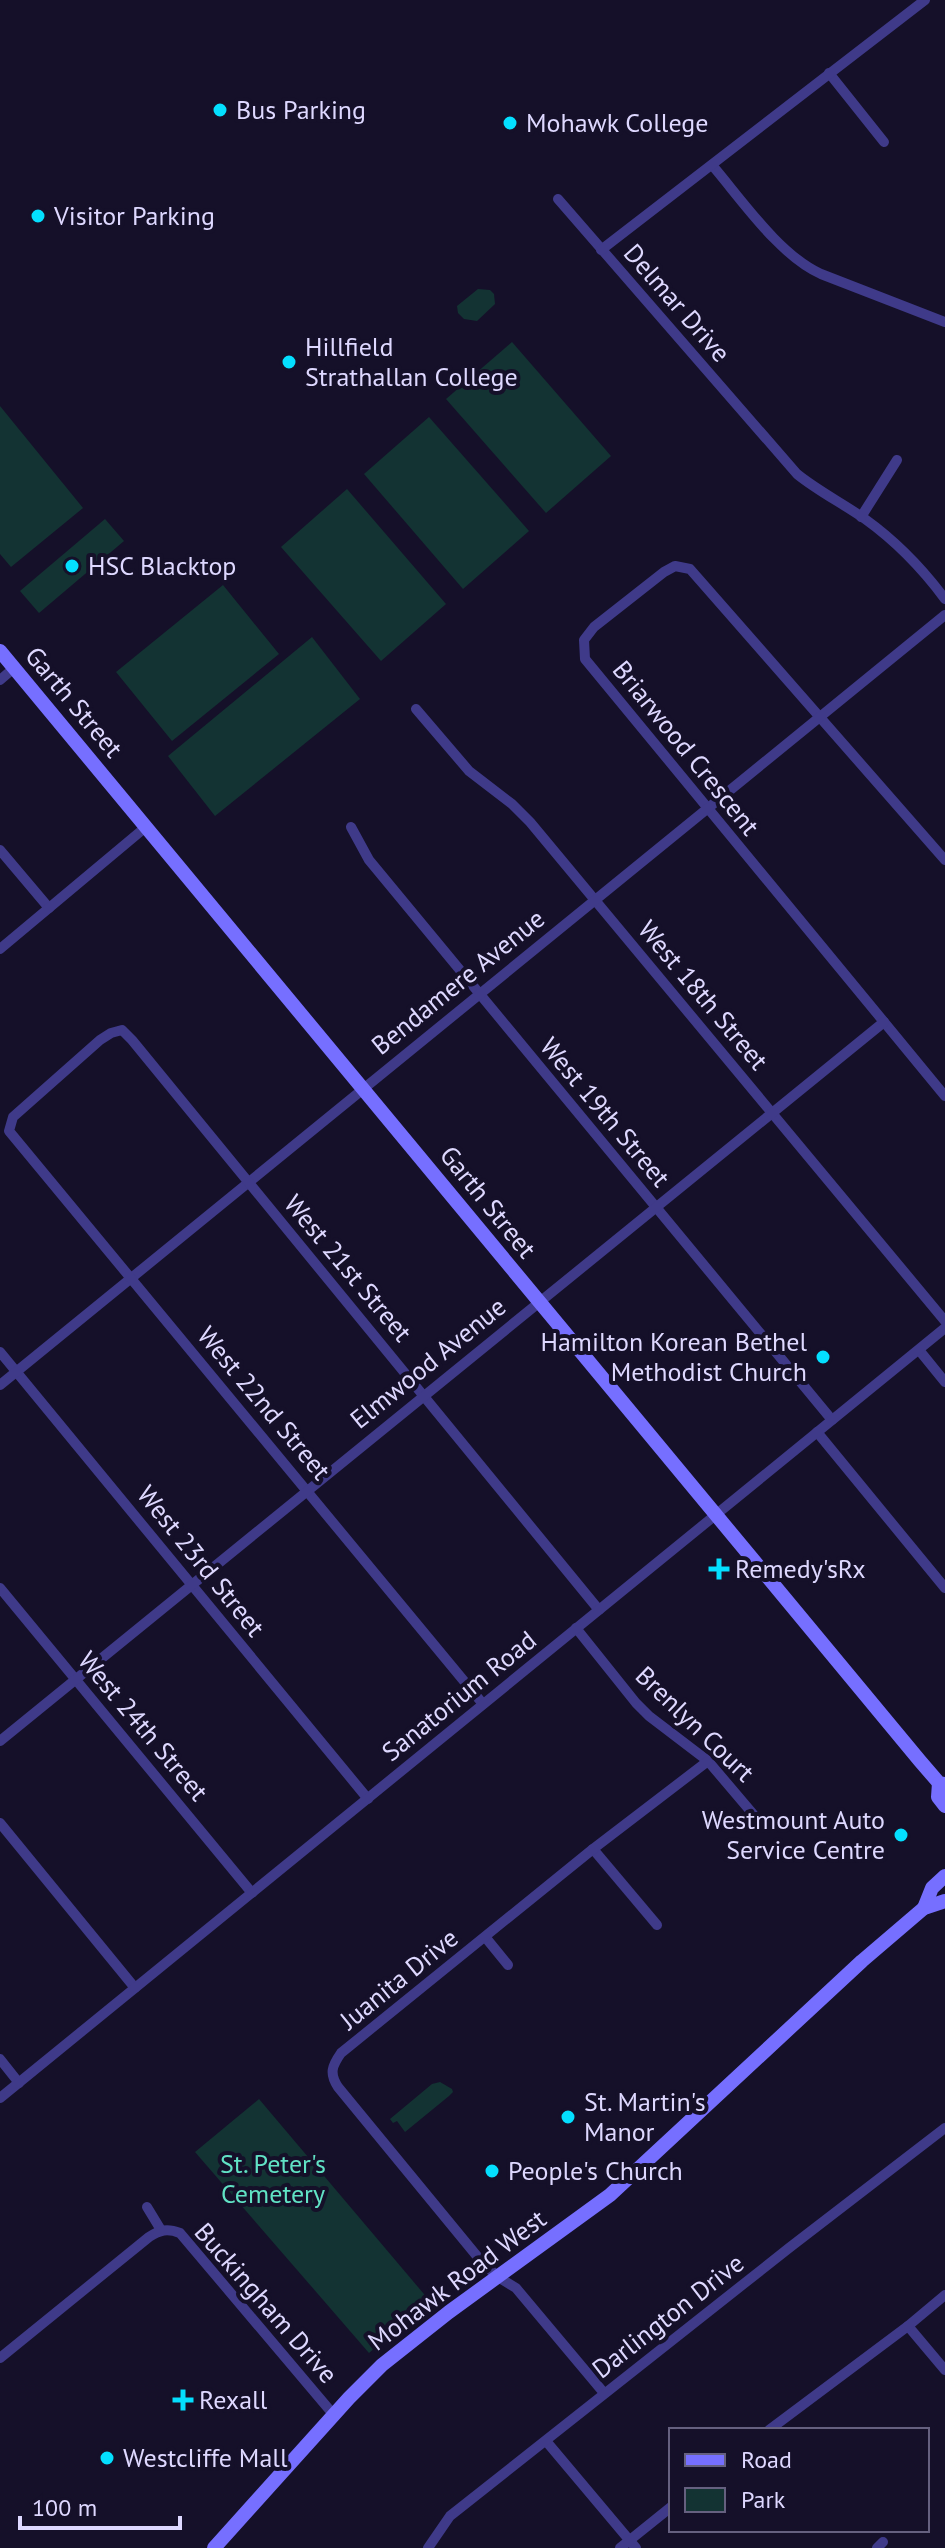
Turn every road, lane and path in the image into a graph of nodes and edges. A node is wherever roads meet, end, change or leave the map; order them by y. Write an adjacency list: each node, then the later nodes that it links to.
1 (925, 0): 2 (street, Delmar Drive)
2 (829, 73): 3 (street); 4 (street, Delmar Drive)
3 (884, 142)
4 (712, 165): 6 (street, Delmar Drive); 7 (street)
5 (558, 199): 6 (street)
6 (601, 250): 9 (street, Delmar Drive)
7 (945, 322)
8 (897, 460): 9 (street)
9 (861, 517): 10 (street, Delmar Drive)
10 (945, 599)
11 (945, 615): 16 (street, Bendamere Avenue)
12 (0, 651): 13 (main road, Garth Street)
13 (14, 668): 14 (street); 18 (main road, Garth Street)
14 (0, 680)
15 (416, 709): 22 (street, West 18th Street)
16 (820, 716): 17 (street, Bendamere Avenue); 17 (street, Briarwood Crescent); 21 (street, Briarwood Crescent)
17 (706, 809): 22 (street, Bendamere Avenue); 26 (street, Briarwood Crescent)
18 (147, 826): 23 (street); 27 (main road, Garth Street)
19 (351, 827): 25 (street, West 19th Street)
20 (0, 850): 23 (street)
21 (945, 860)
22 (595, 899): 25 (street, Bendamere Avenue); 29 (street, West 18th Street)
23 (49, 908): 24 (street)
24 (0, 949)
25 (479, 994): 27 (street, Bendamere Avenue); 32 (street, West 19th Street)
26 (884, 1022): 28 (street, Briarwood Crescent); 29 (street, Elmwood Avenue)
27 (362, 1088): 31 (street, Bendamere Avenue); 34 (main road, Garth Street)
28 (945, 1096)
29 (771, 1112): 32 (street, Elmwood Avenue); 35 (street, West 18th Street)
30 (9, 1131): 31 (street, West 21st Street); 33 (street, West 22nd Street)
31 (247, 1182): 33 (street, Bendamere Avenue); 42 (street, West 21st Street)
32 (656, 1207): 34 (street, Elmwood Avenue); 43 (street, West 19th Street)
33 (132, 1278): 39 (street, Bendamere Avenue); 45 (street, West 22nd Street)
34 (538, 1301): 42 (street, Elmwood Avenue); 46 (main road, Garth Street)
35 (945, 1321)
36 (945, 1328): 37 (street, Sanatorium Road)
37 (919, 1350): 40 (street); 43 (street, Sanatorium Road)
38 (0, 1352): 39 (street, West 23rd Street)
39 (16, 1371): 41 (street, Bendamere Avenue); 47 (street, West 23rd Street)
40 (945, 1382)
41 (0, 1385)
42 (424, 1395): 45 (street, Elmwood Avenue); 50 (street, West 21st Street)
43 (832, 1420): 44 (street, Sanatorium Road)
44 (817, 1432): 46 (street, Sanatorium Road); 49 (street)
45 (307, 1490): 47 (street, Elmwood Avenue); 53 (street, West 22nd Street)
46 (716, 1515): 50 (street, Sanatorium Road); 56 (main road, Garth Street)
47 (193, 1585): 52 (street, Elmwood Avenue); 57 (street, West 23rd Street)
48 (0, 1588): 52 (street, West 24th Street)
49 (945, 1588)
50 (599, 1610): 51 (street, Sanatorium Road)
51 (576, 1628): 53 (street, Sanatorium Road); 55 (street, Brenlyn Court)
52 (76, 1681): 54 (street, Elmwood Avenue); 63 (street, West 24th Street)
53 (483, 1704): 57 (street, Sanatorium Road)
54 (0, 1741)
55 (708, 1761): 59 (street, Brenlyn Court); 61 (street, Juanita Drive)
56 (942, 1784): 58 (main road, Garth Street)
57 (368, 1799): 63 (street, Sanatorium Road)
58 (945, 1806)
59 (753, 1814)
60 (0, 1823): 69 (street)
61 (593, 1849): 66 (street); 67 (street, Juanita Drive)
62 (945, 1876): 65 (main road, Mohawk Road West)
63 (252, 1893): 69 (street, Sanatorium Road)
64 (945, 1901): 65 (main road, Mohawk Road West)
65 (924, 1908): 76 (main road, Mohawk Road West)
66 (657, 1925)
67 (486, 1938): 68 (street); 76 (street, Juanita Drive)
68 (508, 1965)
69 (135, 1988): 71 (street, Sanatorium Road)
70 (0, 2059): 71 (street)
71 (19, 2083): 72 (street, Sanatorium Road)
72 (0, 2098)
73 (945, 2128): 81 (street, Darlington Drive)
74 (147, 2207): 75 (street, Buckingham Drive)
75 (161, 2230): 79 (street, Buckingham Drive); 82 (street, Buckingham Drive)
76 (498, 2277): 81 (street); 82 (main road, Mohawk Road West)
77 (945, 2295): 78 (street)
78 (908, 2326): 80 (street); 83 (street)
79 (0, 2358)
80 (945, 2370)
81 (604, 2393): 84 (street, Darlington Drive)
82 (333, 2414): 87 (main road, Mohawk Road West)
83 (772, 2428)
84 (546, 2441): 86 (street); 88 (street, Darlington Drive)
85 (669, 2509): 86 (street)
86 (633, 2544): 89 (street)
87 (214, 2548)
88 (428, 2548)
89 (620, 2548)

